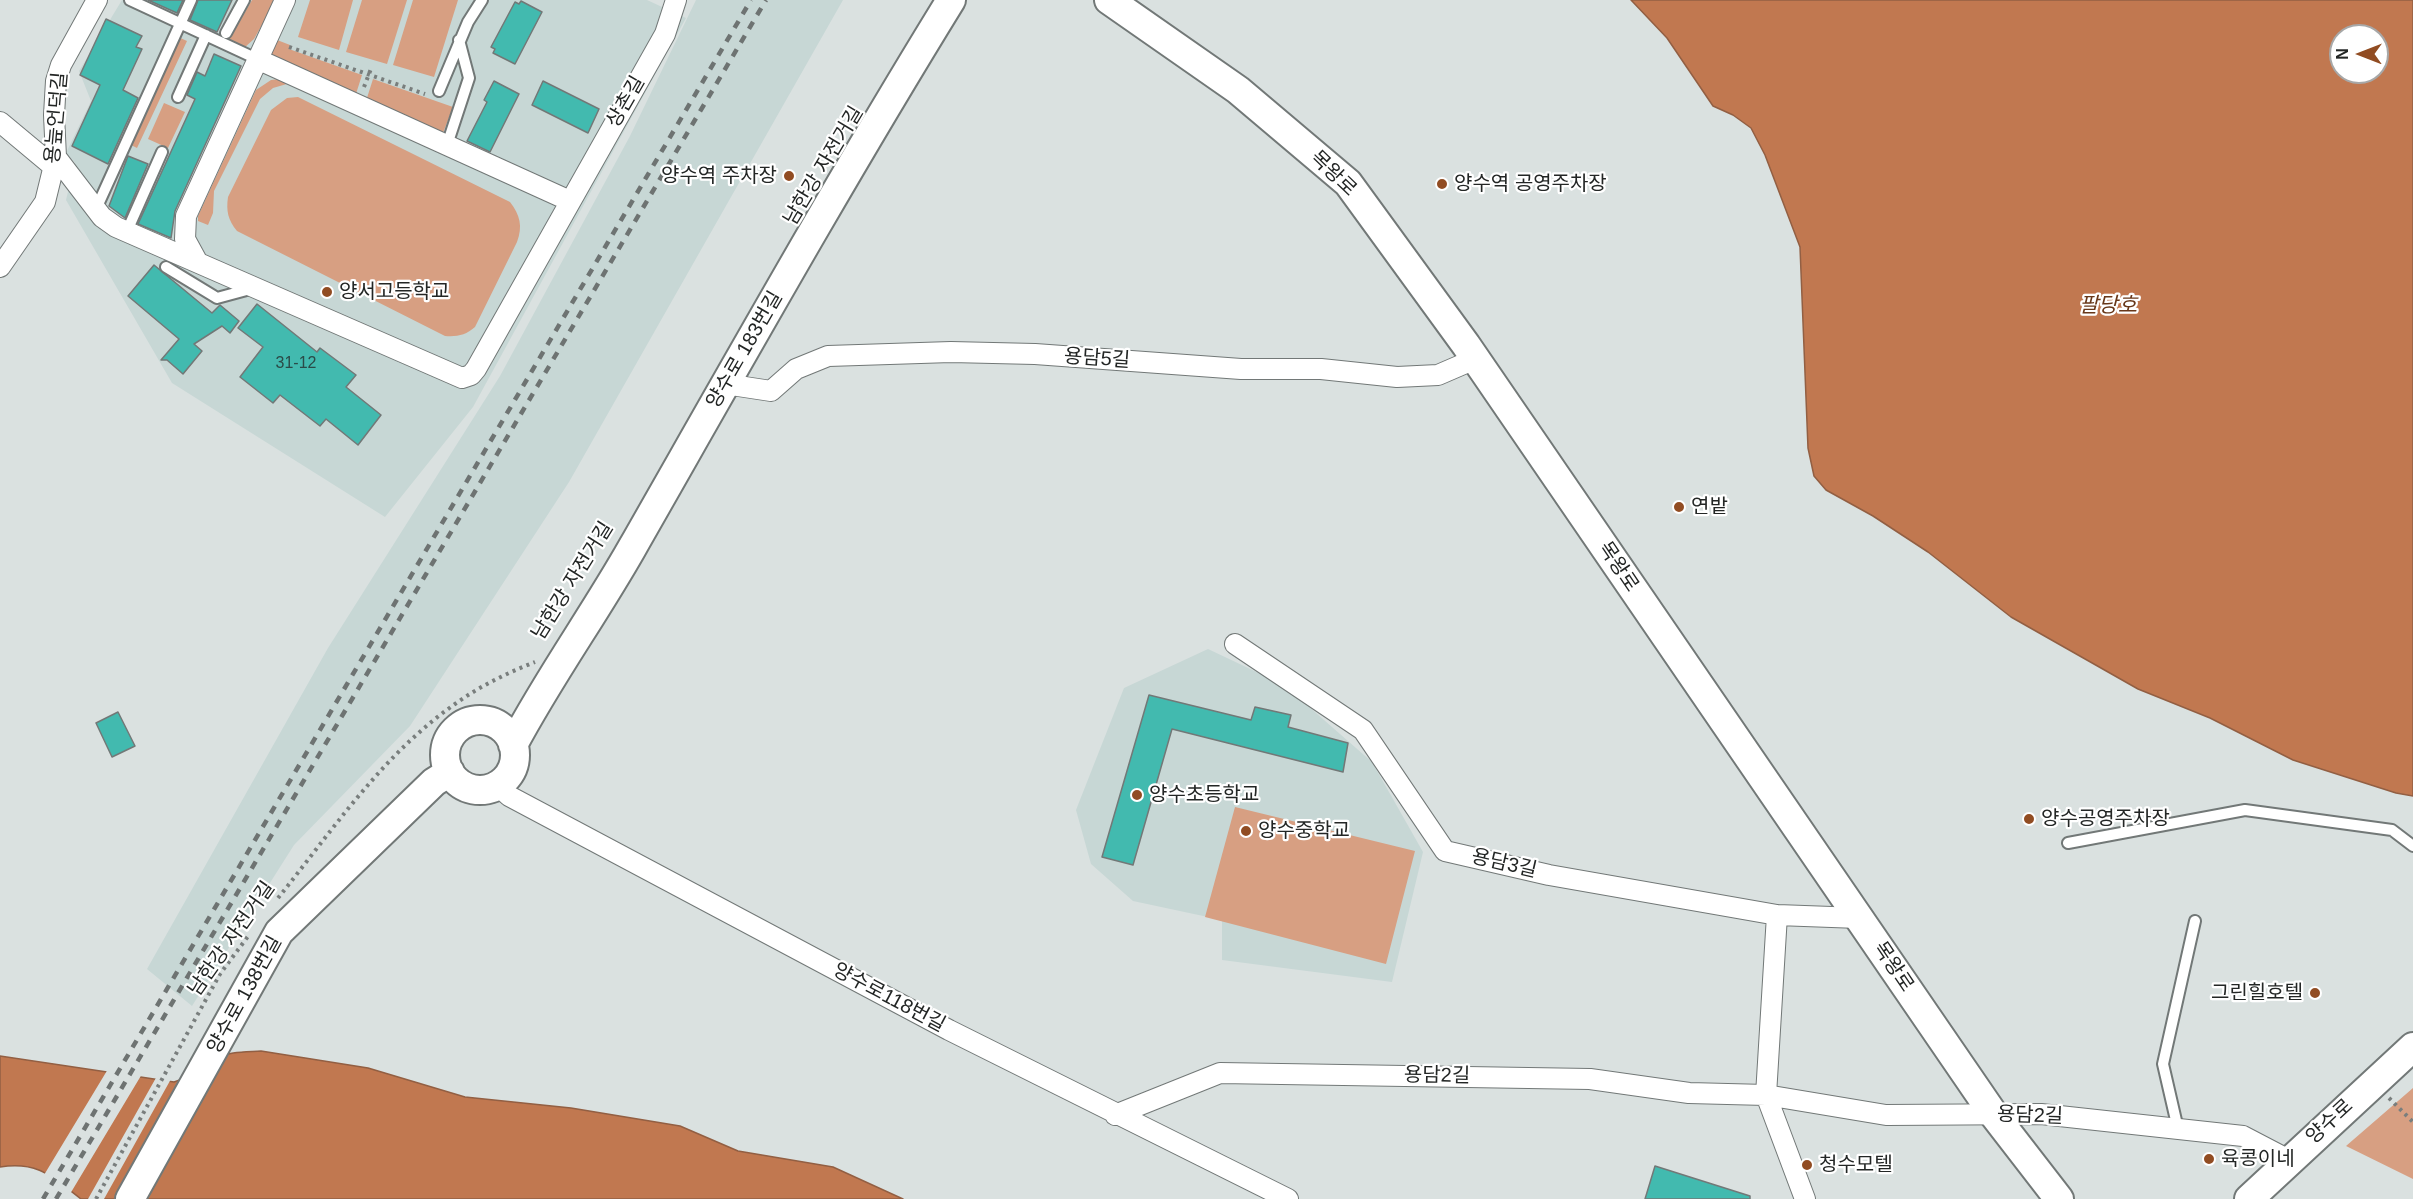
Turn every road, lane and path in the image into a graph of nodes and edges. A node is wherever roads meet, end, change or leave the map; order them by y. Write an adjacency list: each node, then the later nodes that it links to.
1 (98, 0): 24 (street, 용늪언덕길)
2 (130, 0): 10 (lane)
3 (191, 0): 10 (lane)
4 (244, 0): 11 (lane)
5 (285, 0): 15 (street)
6 (482, 0): 13 (lane)
7 (676, 0): 25 (street, 상촌길)
8 (951, 0): 33 (street, 양수로 183번길)
9 (1109, 0): 32 (street, 목왕로)
10 (180, 23): 12 (lane); 26 (lane)
11 (226, 33)
12 (206, 35): 15 (lane); 19 (lane)
13 (459, 40): 18 (lane); 20 (lane)
14 (289, 47): 17 (path)
15 (257, 59): 22 (street); 28 (street)
16 (372, 66): 17 (path)
17 (369, 75): 20 (path)
18 (439, 91)
19 (178, 97)
20 (460, 106): 22 (lane)
21 (0, 122): 24 (street, 상촌길)
22 (447, 145): 25 (street)
23 (162, 152): 27 (lane)
24 (55, 162): 26 (street, 상촌길); 29 (street, 용늪언덕길)
25 (570, 201): 31 (street, 상촌길)
26 (96, 209): 27 (street, 상촌길)
27 (127, 231): 28 (street, 상촌길)
28 (197, 261): 31 (street, 상촌길)
29 (0, 267)
30 (166, 267): 31 (lane)
31 (257, 287)
32 (1475, 359): 33 (street, 용담5길); 45 (street, 목왕로)
33 (725, 384): 36 (street, 양수로 183번길)
34 (1235, 644): 44 (street, 용담3길)
35 (542, 659): 43 (path, 남한강 자전거길)
36 (538, 698): 37 (street); 38 (street, 양수로 183번길)
37 (491, 722): 38 (street); 39 (street)
38 (513, 745): 40 (street, 양수로 183번길)
39 (450, 772): 40 (street); 57 (street, 양수로 138번길)
40 (497, 785): 51 (street, 양수로118번길)
41 (2068, 843): 42 (lane)
42 (2413, 846)
43 (277, 900)
44 (1777, 915): 45 (street, 용담3길); 50 (street)
45 (1859, 918): 52 (street, 목왕로)
46 (2195, 921): 54 (lane)
47 (250, 932): 56 (path, 남한강 자전거길)
48 (2413, 1047): 49 (street, 양수로)
49 (2373, 1083): 53 (path); 55 (street, 양수로)
50 (1766, 1095): 51 (street, 용담2길); 52 (street, 용담2길); 59 (street)
51 (1115, 1115): 58 (street, 양수로118번길)
52 (1994, 1115): 54 (street, 용담2길); 60 (street, 목왕로)
53 (2413, 1122)
54 (2178, 1129): 55 (street, 용담2길)
55 (2289, 1160): 61 (street, 양수로)
56 (96, 1199)
57 (130, 1199)
58 (1288, 1199)
59 (1805, 1199)
60 (2059, 1199)
61 (2249, 1199)

